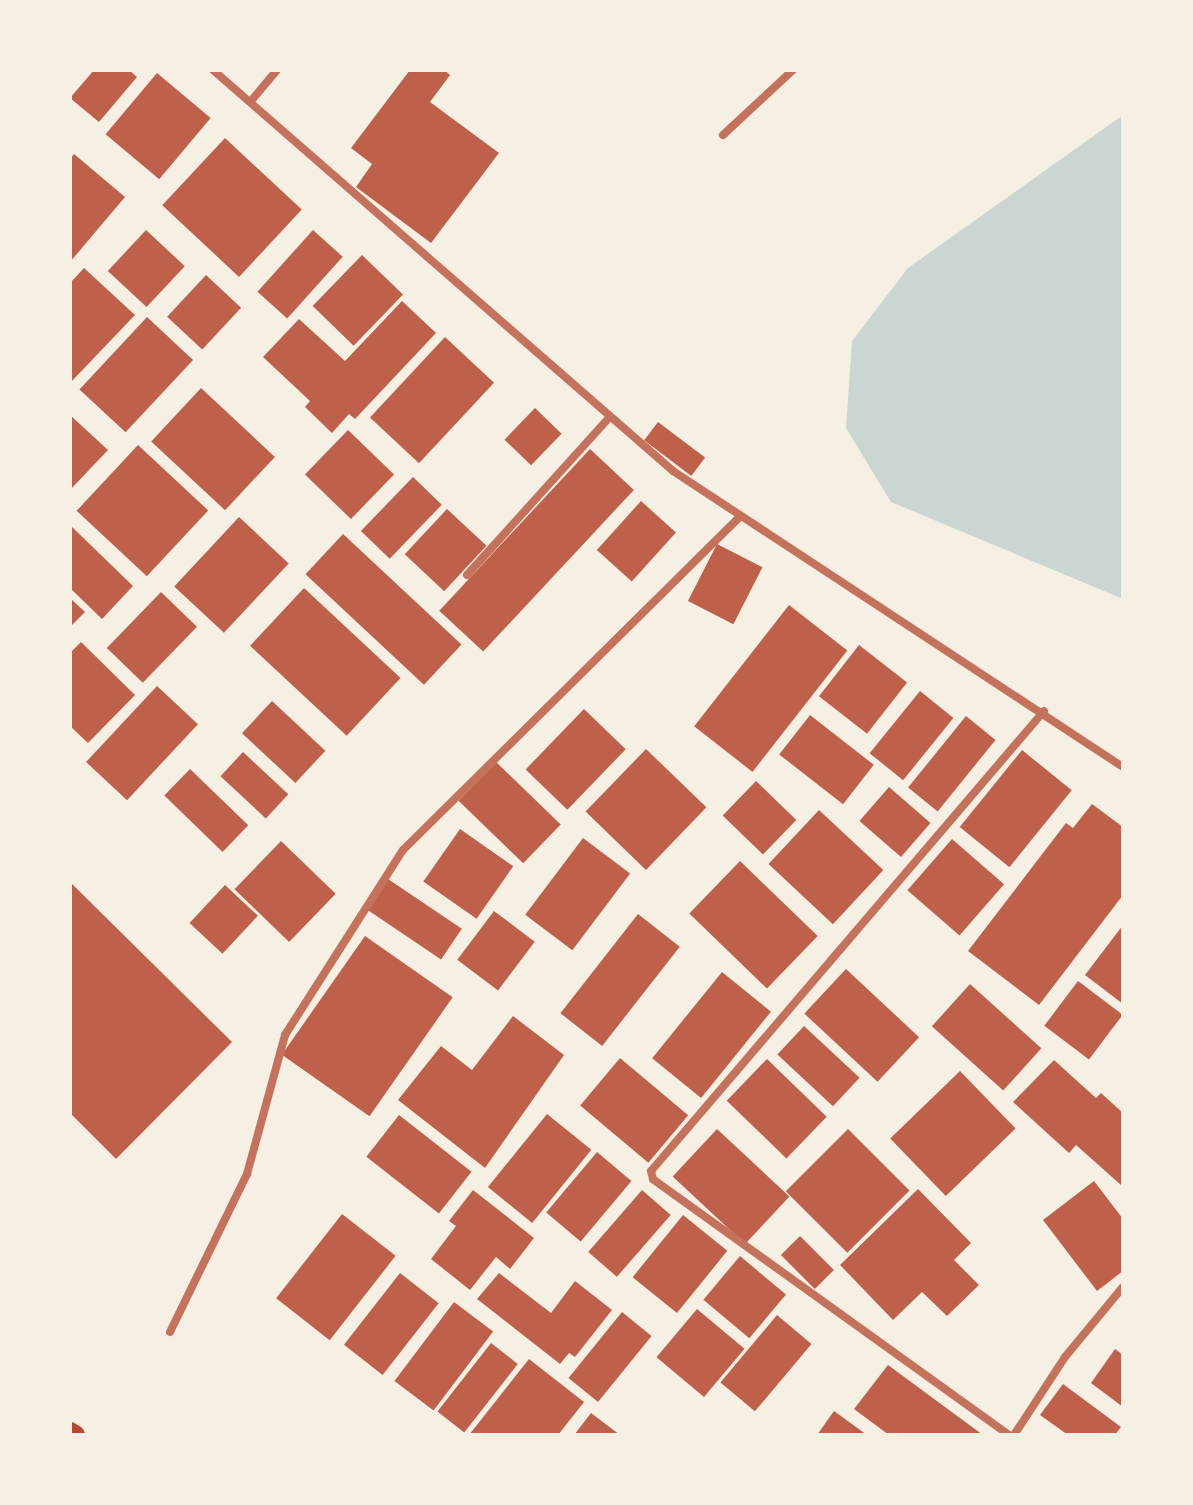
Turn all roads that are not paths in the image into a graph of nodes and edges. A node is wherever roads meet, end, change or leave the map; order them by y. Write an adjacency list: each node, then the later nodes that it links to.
1 (213, 70): 4 (street)
2 (277, 70): 4 (street)
3 (793, 70): 5 (street)
4 (251, 101): 6 (street)
5 (723, 135)
6 (608, 419): 7 (street); 8 (street)
7 (740, 517): 9 (street); 12 (street)
8 (467, 575)
9 (1044, 711): 10 (street); 13 (street)
10 (1123, 767)
11 (1123, 1287): 13 (street)
12 (170, 1332)
13 (1011, 1435)

